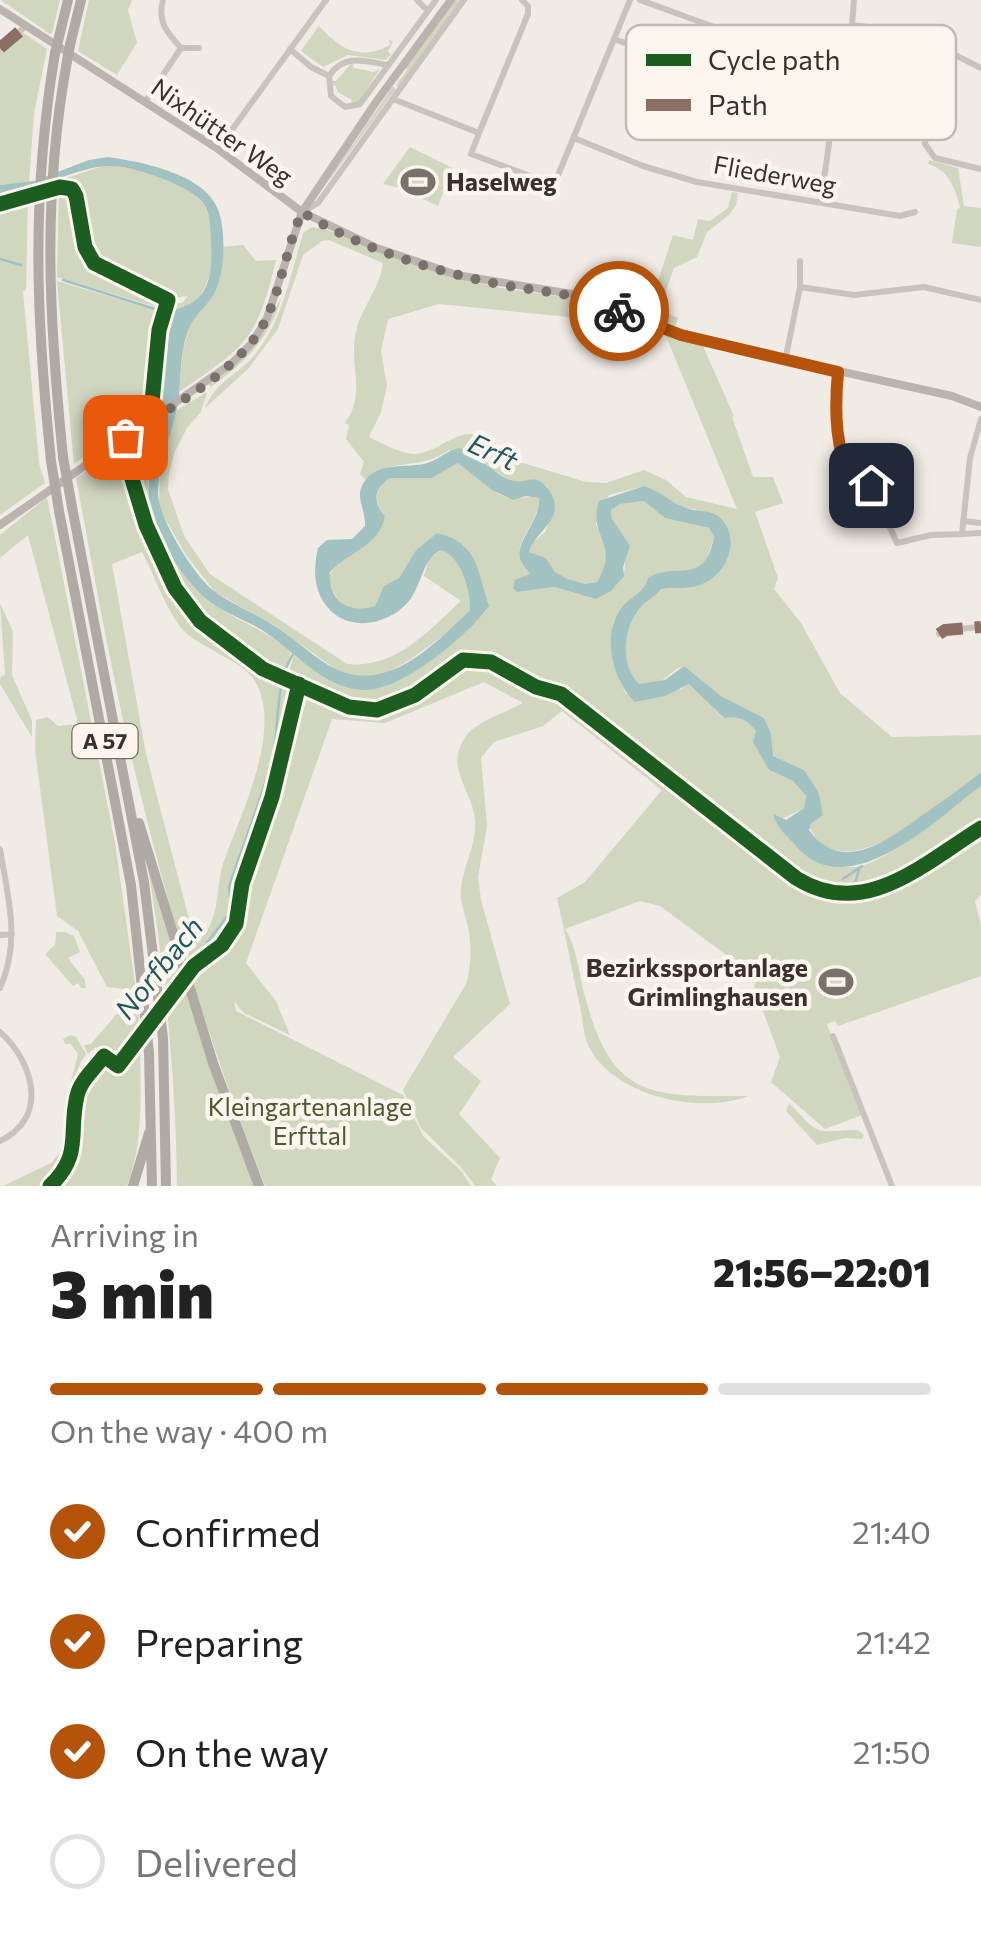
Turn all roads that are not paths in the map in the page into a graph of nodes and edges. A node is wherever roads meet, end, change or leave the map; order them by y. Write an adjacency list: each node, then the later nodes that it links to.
1 (68, 0): 63 (highway, A 57, bridge)
2 (81, 0): 56 (highway, A 57, bridge)
3 (164, 0): 22 (street)
4 (326, 0): 24 (street)
5 (417, 0): 14 (street)
6 (436, 0): 14 (street)
7 (451, 0): 38 (main road)
8 (464, 0): 29 (street)
9 (522, 0): 31 (street)
10 (630, 0): 19 (street)
11 (640, 0): 16 (street)
12 (854, 0): 15 (street)
13 (0, 9): 18 (main road, Nixhütter Weg)
14 (428, 11): 26 (street)
15 (852, 24): 17 (street)
16 (708, 25)
17 (859, 25)
18 (26, 26): 21 (street); 30 (main road, Nixhütter Weg)
19 (614, 39): 20 (street); 32 (street)
20 (626, 44)
21 (0, 48)
22 (181, 48): 23 (street); 30 (street)
23 (200, 48)
24 (290, 49): 28 (street); 35 (street)
25 (956, 54): 27 (street)
26 (388, 65): 28 (street); 28 (street)
27 (981, 68)
28 (329, 76)
29 (393, 99): 31 (street); 38 (street)
30 (145, 102): 35 (main road, Nixhütter Weg)
31 (479, 133): 32 (street)
32 (574, 138): 37 (street, Fliederweg)
33 (829, 140): 37 (street)
34 (925, 140): 36 (street)
35 (218, 149): 38 (main road, Nixhütter Weg)
36 (981, 169)
37 (821, 201): 39 (street, Fliederweg)
38 (302, 212): 43 (main road, Nixhütter Weg); 51 (main road)
39 (915, 212)
40 (800, 261): 41 (street)
41 (800, 287): 42 (street); 43 (street)
42 (981, 300)
43 (785, 360): 44 (main road, Nixhütter Weg)
44 (838, 372): 45 (main road, Nixhütter Weg); 47 (street)
45 (981, 407)
46 (981, 419): 49 (street)
47 (852, 487): 48 (street); 48 (street)
48 (874, 492): 53 (street)
49 (963, 521): 50 (street); 53 (street)
50 (981, 523)
51 (0, 526)
52 (981, 533): 53 (street)
53 (962, 534)
54 (981, 627): 55 (street)
55 (940, 634)
56 (128, 789): 67 (highway, A 57); 68 (highway)
57 (0, 850): 58 (street)
58 (12, 934): 59 (street); 60 (street)
59 (0, 935)
60 (0, 988)
61 (0, 1032): 64 (street)
62 (833, 1036): 69 (street)
63 (152, 1127): 65 (highway); 66 (highway, A 57)
64 (0, 1141)
65 (132, 1186)
66 (152, 1186)
67 (166, 1186)
68 (259, 1186)
69 (892, 1186)

